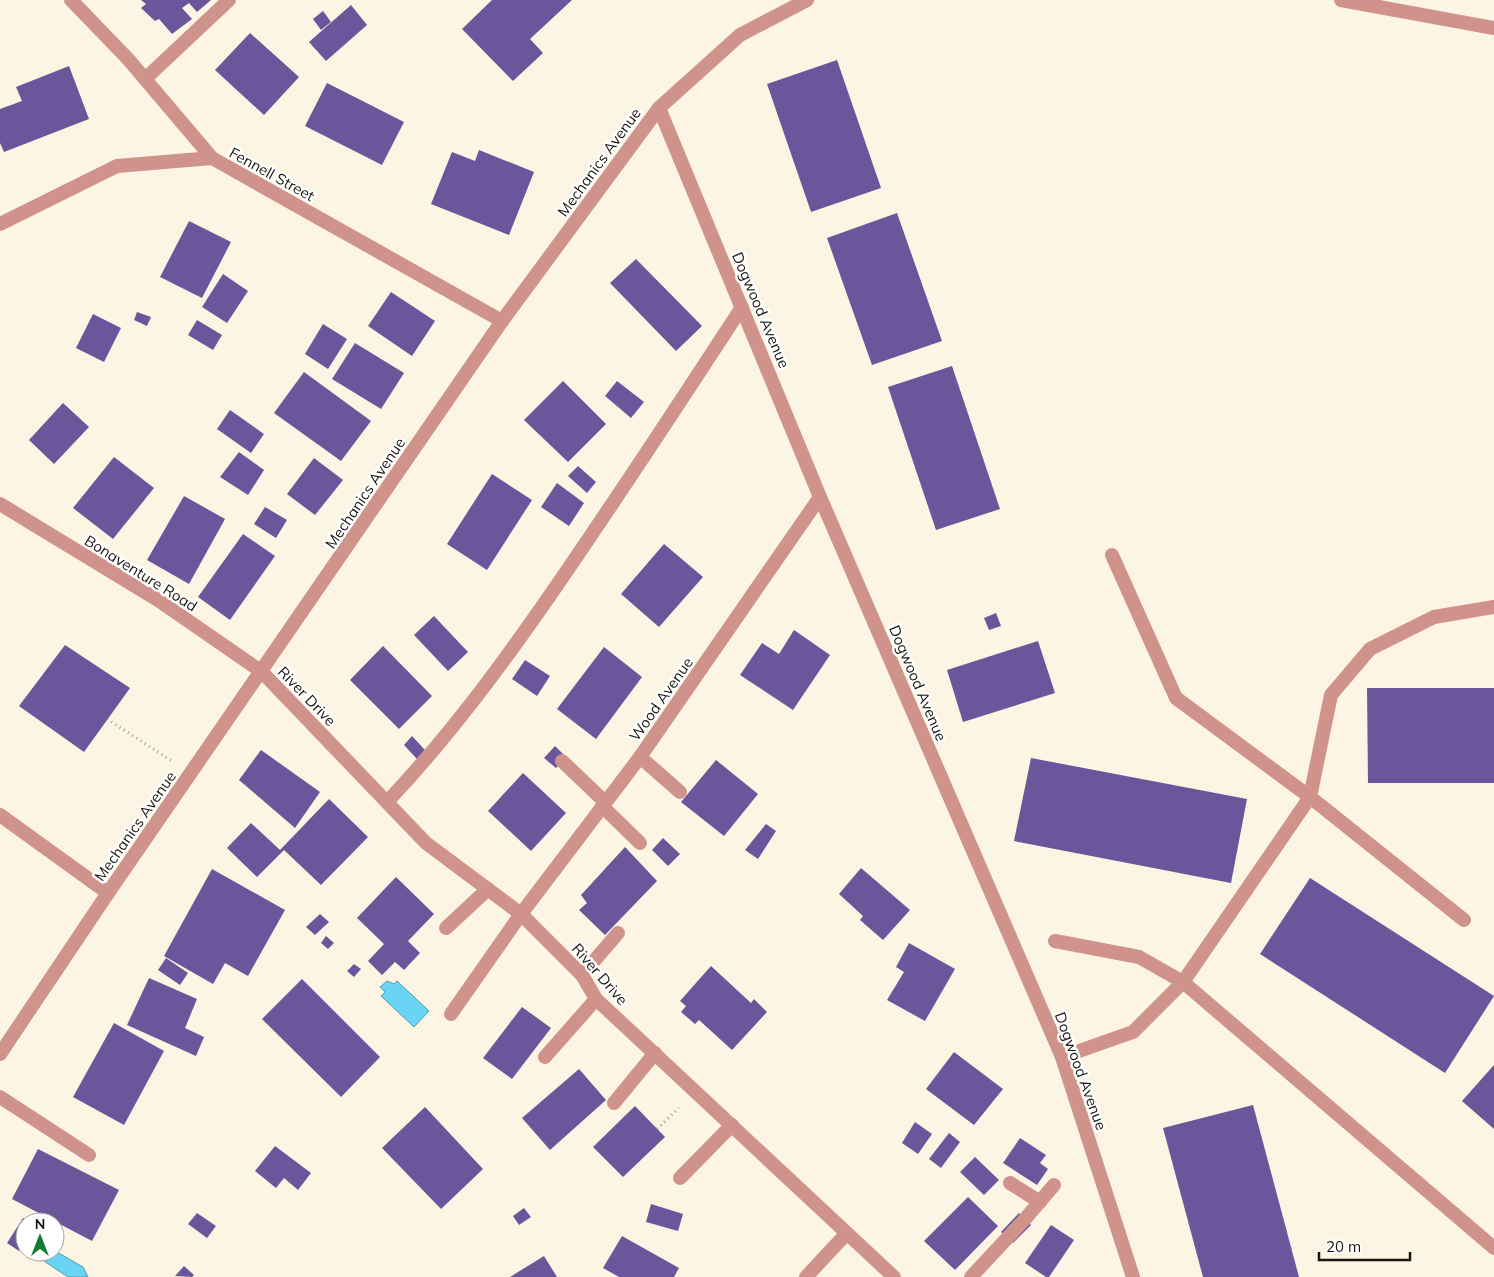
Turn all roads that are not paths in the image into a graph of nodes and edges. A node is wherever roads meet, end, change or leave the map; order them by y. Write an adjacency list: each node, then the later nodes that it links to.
1 (71, 0): 6 (street, Fennell Street)
2 (229, 0): 6 (street)
3 (807, 0): 7 (street, Mechanics Avenue)
4 (1341, 0): 5 (street)
5 (1494, 28)
6 (145, 79): 8 (street, Fennell Street)
7 (658, 108): 10 (street, Dogwood Avenue); 11 (street, Mechanics Avenue)
8 (212, 158): 9 (street); 11 (street, Fennell Street)
9 (0, 224)
10 (742, 307): 12 (street, Dogwood Avenue); 21 (street)
11 (502, 321): 16 (street, Mechanics Avenue)
12 (820, 497): 17 (street, Wood Avenue); 39 (street, Dogwood Avenue)
13 (0, 504): 16 (street, Bonaventure Road)
14 (1112, 555): 20 (street)
15 (1494, 607): 20 (street)
16 (262, 672): 21 (street, River Drive); 26 (street, Mechanics Avenue)
17 (640, 757): 19 (street); 22 (street, Wood Avenue)
18 (562, 761): 22 (street)
19 (680, 792)
20 (1310, 797): 28 (street); 33 (street)
21 (387, 802): 25 (street, River Drive)
22 (604, 804): 24 (street); 27 (street, Wood Avenue)
23 (0, 815): 26 (street)
24 (640, 843)
25 (488, 889): 27 (street, River Drive); 29 (street)
26 (108, 893): 37 (street, Mechanics Avenue)
27 (521, 914): 32 (street, River Drive); 35 (street, Wood Avenue)
28 (1464, 920)
29 (446, 928)
30 (618, 933): 32 (street)
31 (1055, 941): 33 (street)
32 (582, 974): 34 (street, River Drive)
33 (1183, 982): 39 (street); 49 (street)
34 (596, 999): 36 (street, River Drive); 38 (street)
35 (451, 1014)
36 (655, 1053): 41 (street); 42 (street, River Drive)
37 (0, 1054)
38 (545, 1057)
39 (1062, 1057): 53 (street, Dogwood Avenue)
40 (0, 1098): 43 (street)
41 (614, 1103)
42 (732, 1126): 44 (street); 48 (street, River Drive)
43 (88, 1155)
44 (680, 1178)
45 (1010, 1183): 47 (street)
46 (1054, 1185): 47 (street)
47 (1040, 1202): 52 (street)
48 (847, 1233): 50 (street); 51 (street, River Drive)
49 (1494, 1248)
50 (806, 1277)
51 (894, 1277)
52 (971, 1277)
53 (1133, 1277)

